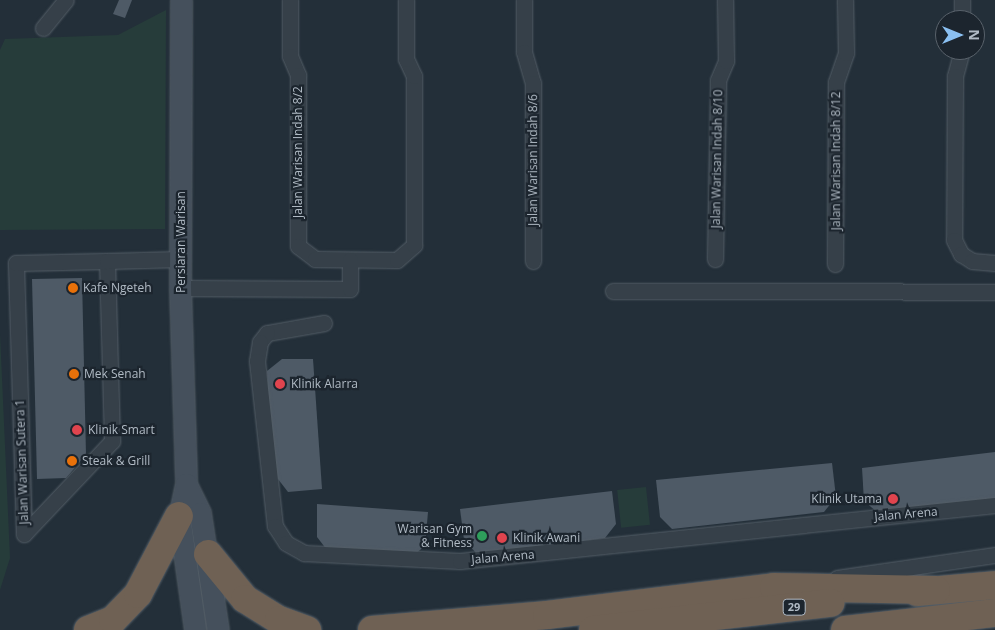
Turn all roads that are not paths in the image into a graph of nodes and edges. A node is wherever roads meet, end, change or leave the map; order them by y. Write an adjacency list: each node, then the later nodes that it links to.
1 (66, 0): 8 (street)
2 (181, 0): 11 (main road, Persiaran Warisan)
3 (290, 0): 12 (street, Jalan Warisan Indah 8/2)
4 (406, 0): 12 (street)
5 (524, 0): 14 (street, Jalan Warisan Indah 8/6)
6 (726, 0): 10 (street, Jalan Warisan Indah 8/10)
7 (845, 0): 16 (street, Jalan Warisan Indah 8/12)
8 (43, 28)
9 (959, 60): 15 (street)
10 (714, 259)
11 (181, 260): 13 (street, Jalan Warisan Sutera 1); 17 (main road, Persiaran Warisan)
12 (350, 260): 17 (street)
13 (107, 261): 13 (street, Jalan Warisan Sutera 1)
14 (533, 261)
15 (995, 263)
16 (835, 264)
17 (180, 288): 21 (main road, Persiaran Warisan)
18 (613, 291): 19 (street)
19 (995, 292)
20 (324, 323): 22 (street, Jalan Arena)
21 (186, 484): 23 (main road); 24 (main road)
22 (995, 505)
23 (179, 516): 31 (highway); 32 (main road)
24 (208, 554): 33 (main road); 34 (highway)
25 (995, 555): 27 (street)
26 (995, 585): 28 (highway, 29)
27 (774, 587): 28 (highway); 35 (highway)
28 (936, 590): 36 (highway, 29)
29 (995, 613): 30 (highway)
30 (920, 622): 37 (highway); 38 (highway)
31 (88, 630)
32 (195, 630)
33 (218, 630)
34 (307, 630)
35 (372, 630)
36 (593, 630)
37 (845, 630)
38 (892, 630)

